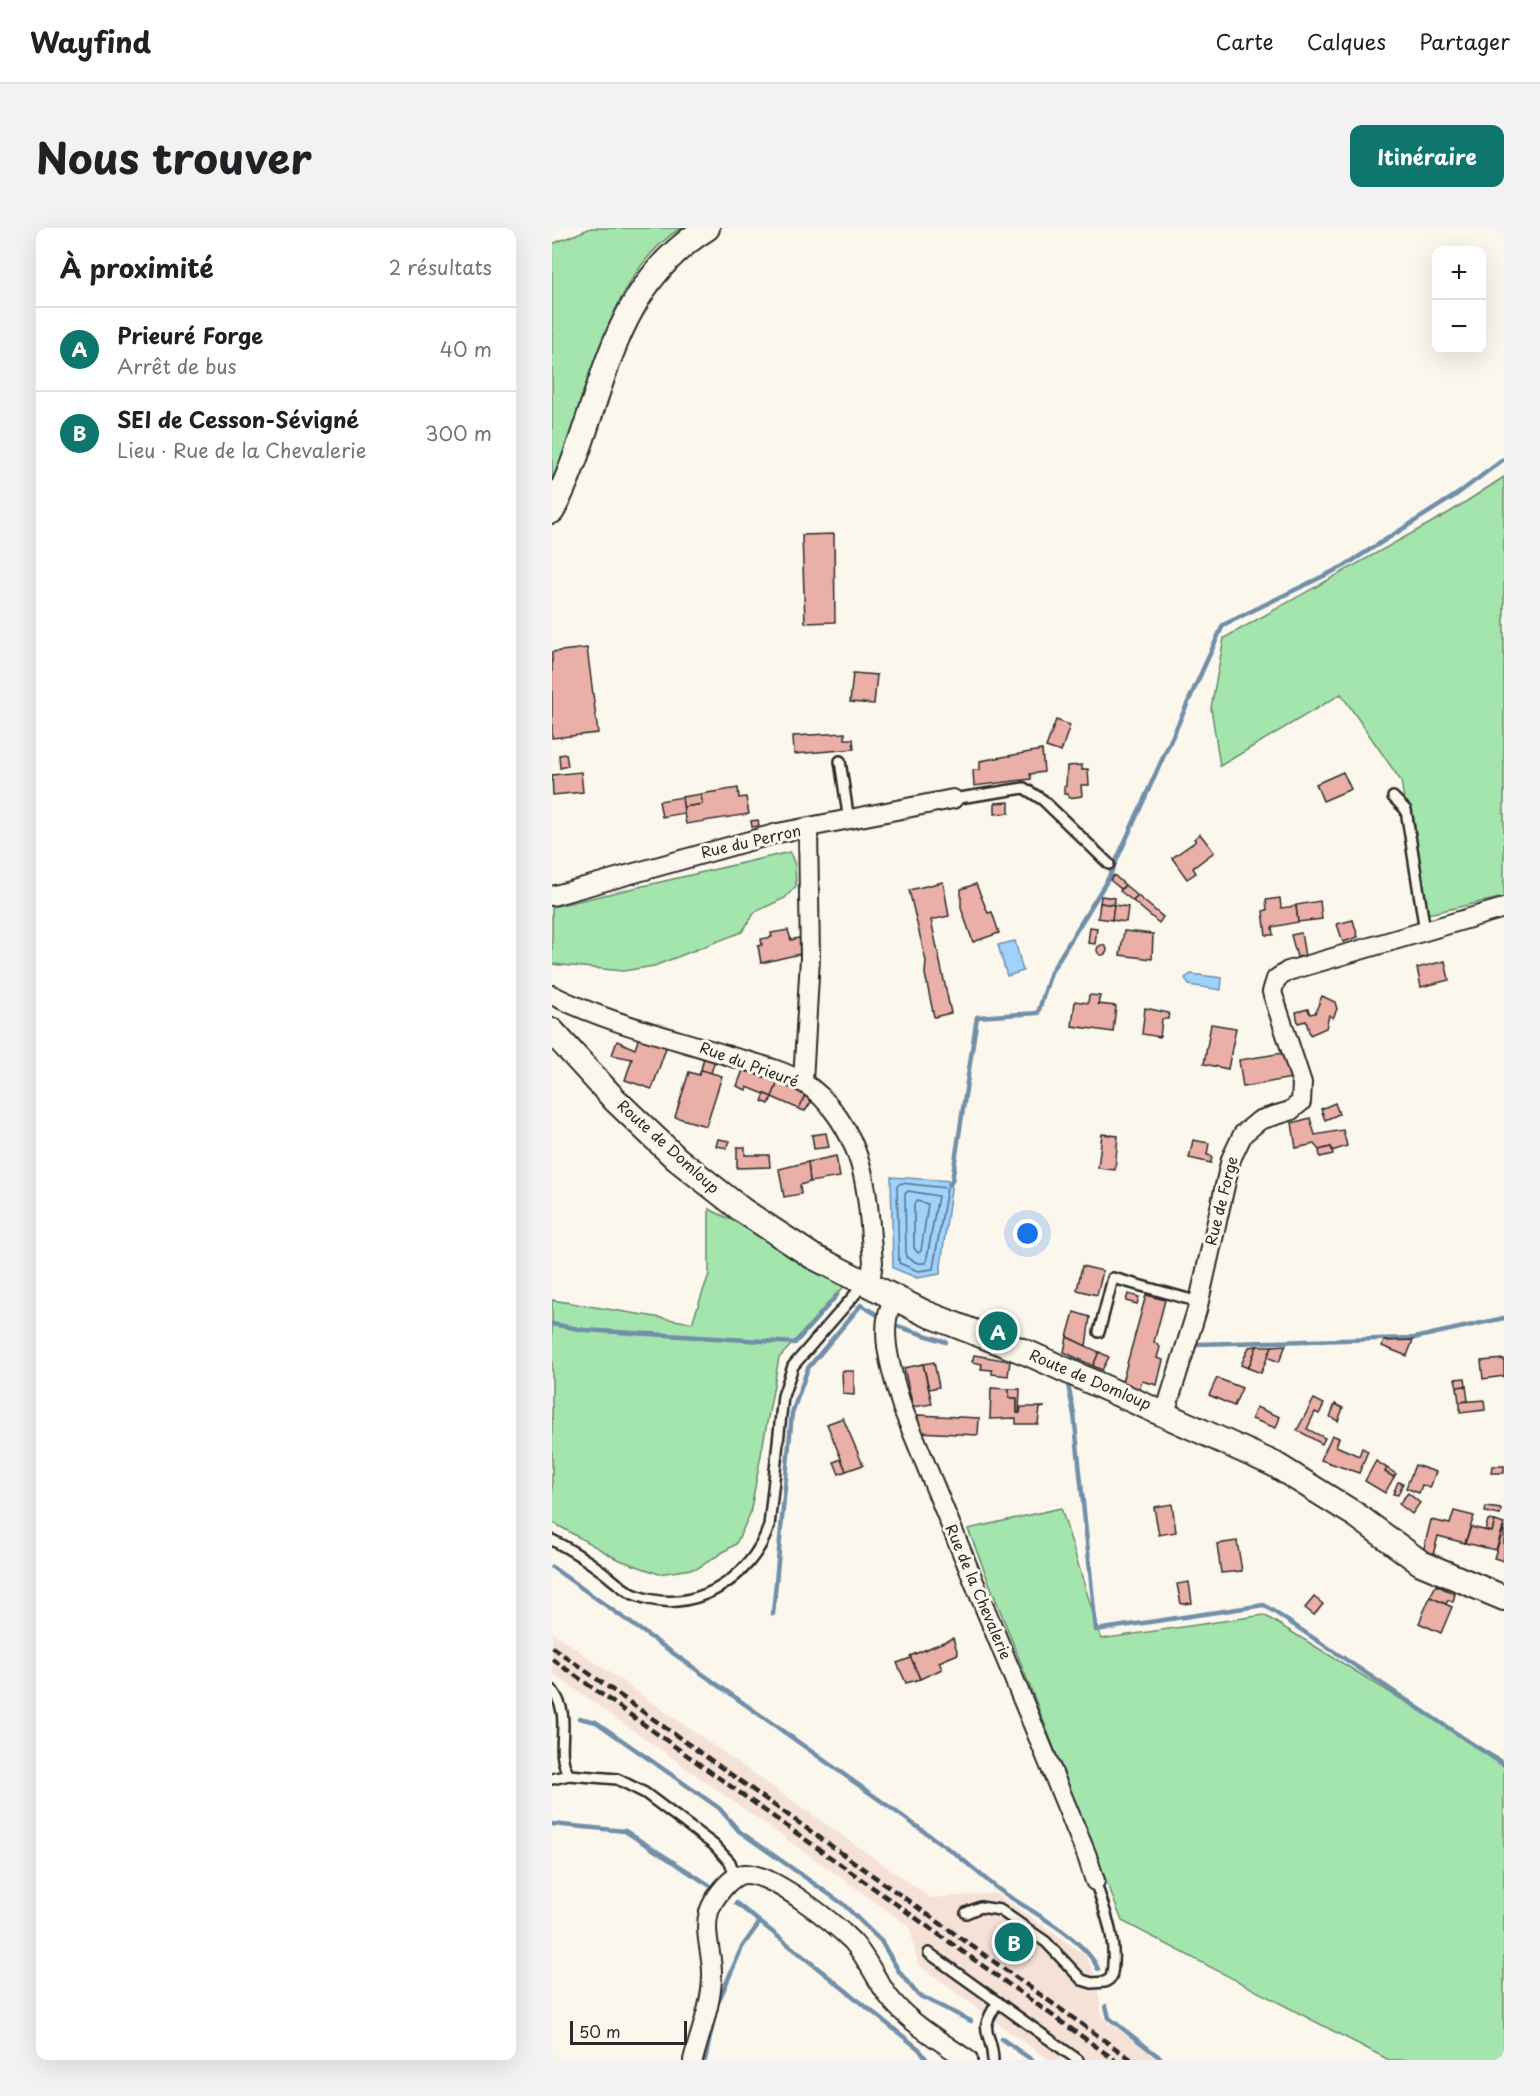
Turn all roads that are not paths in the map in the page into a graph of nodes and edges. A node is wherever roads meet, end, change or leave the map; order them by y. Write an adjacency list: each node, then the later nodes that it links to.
1 (707, 228): 2 (street)
2 (552, 511)
3 (840, 761): 6 (lane)
4 (1393, 797): 11 (lane)
5 (952, 799): 6 (street, Rue du Perron); 8 (lane)
6 (849, 821): 7 (street, Rue du Perron)
7 (808, 829): 9 (street, Rue du Perron); 14 (street)
8 (1109, 864)
9 (552, 896)
10 (1504, 908): 11 (street, Rue de Forge)
11 (1425, 931): 17 (street, Rue de Forge)
12 (552, 995): 14 (street, Rue du Prieuré)
13 (552, 1031): 15 (street, Route de Domloup)
14 (803, 1082): 15 (street, Rue du Prieuré)
15 (864, 1284): 16 (street, Route de Domloup); 20 (lane)
16 (894, 1299): 19 (street, Route de Domloup); 26 (street, Rue de la Chevalerie)
17 (1198, 1302): 18 (lane); 19 (street, Rue de Forge)
18 (1099, 1332)
19 (1165, 1413): 21 (street, Route de Domloup)
20 (552, 1540)
21 (1504, 1598)
22 (552, 1690): 23 (lane)
23 (569, 1775): 24 (lane); 25 (lane)
24 (552, 1779)
25 (736, 1879): 30 (street); 31 (street)
26 (1095, 1881): 27 (lane)
27 (966, 1913)
28 (928, 1953): 29 (lane)
29 (998, 2002): 32 (lane); 33 (lane)
30 (693, 2060)
31 (969, 2060)
32 (993, 2060)
33 (1078, 2060)

